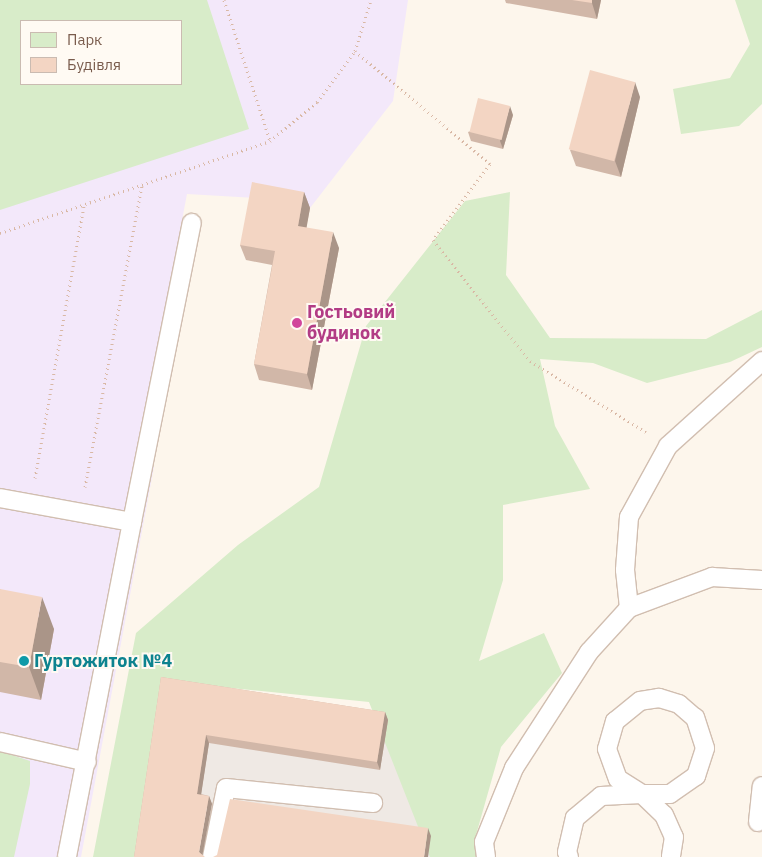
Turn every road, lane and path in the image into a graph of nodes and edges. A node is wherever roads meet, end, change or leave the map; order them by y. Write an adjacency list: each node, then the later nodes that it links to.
1 (224, 0): 4 (path)
2 (371, 0): 3 (path)
3 (355, 51): 4 (path); 10 (path)
4 (270, 141): 5 (path)
5 (142, 185): 6 (path); 13 (path)
6 (84, 206): 8 (path); 12 (path)
7 (192, 223): 14 (lane)
8 (0, 232)
9 (762, 361): 10 (lane)
10 (668, 446): 16 (lane)
11 (0, 498): 12 (lane)
12 (30, 503): 13 (lane)
13 (80, 512): 14 (lane)
14 (132, 522): 18 (lane)
15 (762, 580): 16 (lane)
16 (629, 608): 25 (lane)
17 (0, 742): 18 (lane)
18 (87, 762): 23 (lane)
19 (762, 786): 22 (lane)
20 (642, 794): 20 (lane); 26 (lane); 27 (lane)
21 (373, 803): 24 (lane)
22 (758, 822)
23 (67, 857)
24 (212, 857)
25 (486, 857)
26 (569, 857)
27 (671, 857)

